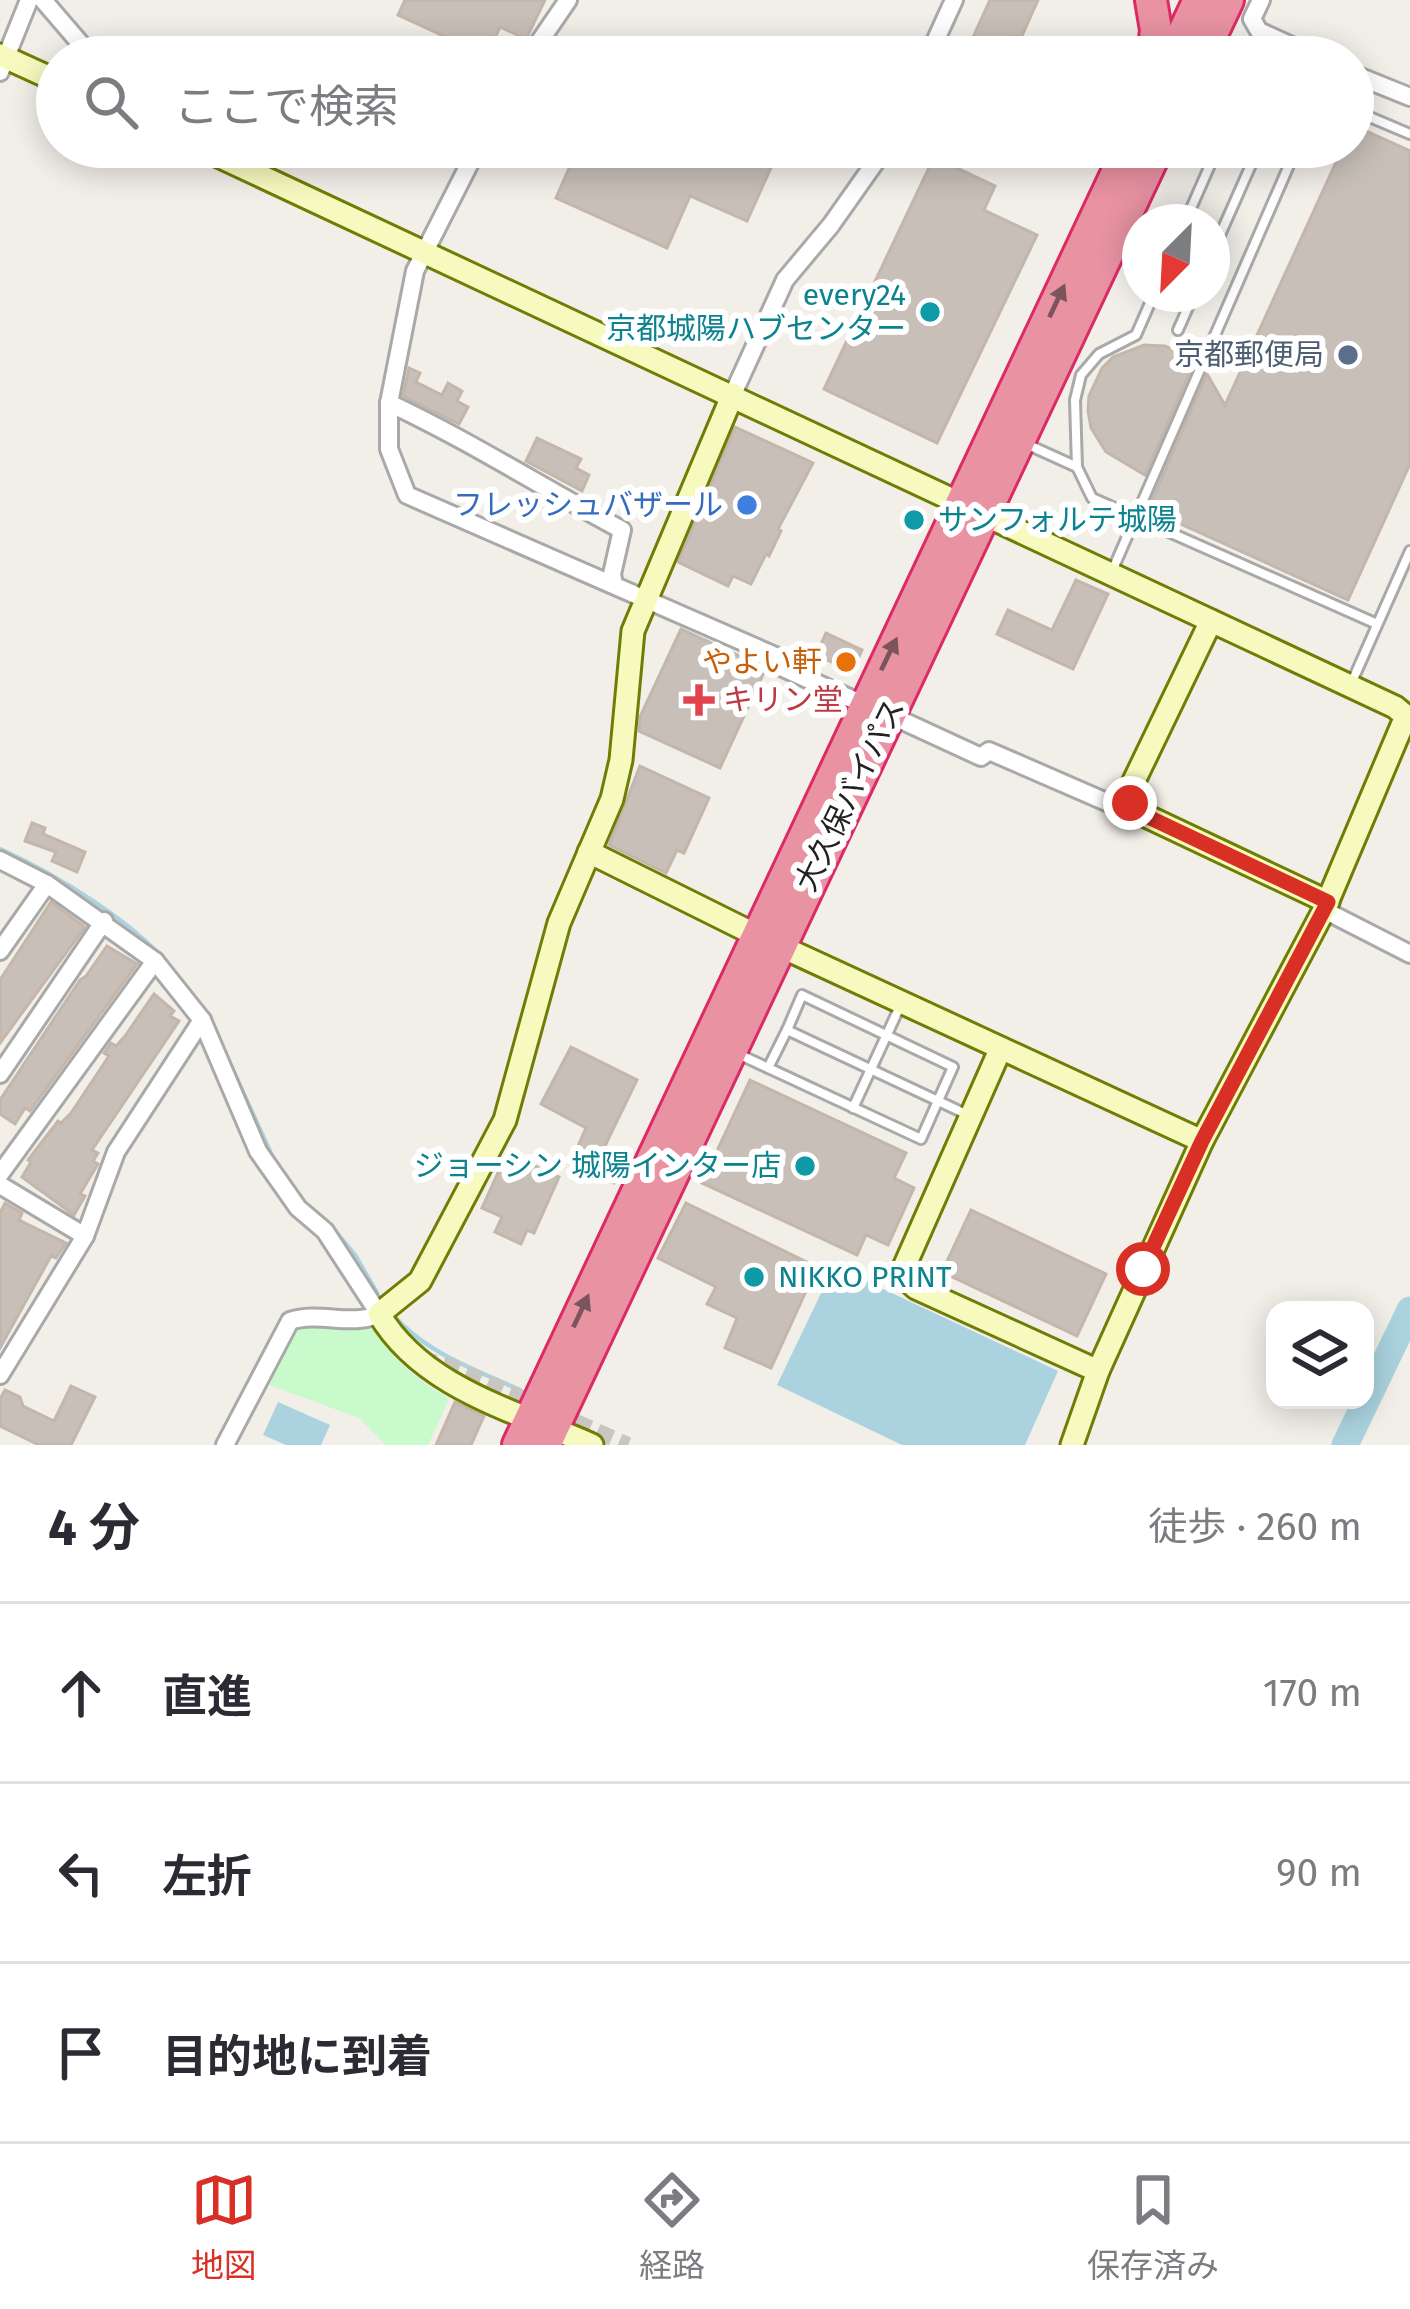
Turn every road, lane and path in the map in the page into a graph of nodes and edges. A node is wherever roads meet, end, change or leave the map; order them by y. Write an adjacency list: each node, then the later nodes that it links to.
1 (29, 0): 16 (street)
2 (43, 0): 9 (street)
3 (568, 0): 10 (street)
4 (954, 0): 11 (street)
5 (1151, 0): 12 (highway)
6 (1198, 0): 13 (highway)
7 (1228, 0): 14 (highway)
8 (1261, 0): 15 (street)
9 (74, 36)
10 (543, 36)
11 (938, 36)
12 (1155, 36)
13 (1182, 36)
14 (1211, 36)
15 (1268, 36)
16 (2, 62): 17 (street)
17 (36, 74)
18 (1374, 83): 19 (street)
19 (1410, 98)
20 (1374, 119): 21 (lane)
21 (1410, 134)
22 (245, 168): 32 (street)
23 (467, 168): 32 (street)
24 (875, 168): 36 (street)
25 (1118, 168): 40 (highway, 大久保バイパス, one-way to 25)
26 (1148, 168): 38 (highway, 大久保バイパス)
27 (1209, 168): 30 (lane)
28 (1250, 168): 31 (lane)
29 (1288, 168): 41 (lane)
30 (1193, 204)
31 (1230, 212)
32 (425, 251): 36 (street); 37 (street)
33 (1146, 312): 39 (lane)
34 (1186, 312): 35 (lane)
35 (1178, 330)
36 (733, 394): 40 (street); 45 (street)
37 (389, 403): 44 (street); 44 (street)
38 (1017, 440): 39 (lane); 40 (highway, 大久保バイパス)
39 (1077, 467): 41 (lane)
40 (972, 508): 43 (street); 49 (highway, 大久保バイパス)
41 (1136, 519): 43 (lane); 47 (lane)
42 (1410, 551): 47 (lane)
43 (1111, 575): 46 (street)
44 (614, 585): 45 (street)
45 (644, 598): 49 (street); 52 (street)
46 (1210, 621): 48 (street); 51 (street)
47 (1377, 625): 48 (lane)
48 (1350, 686): 50 (street)
49 (879, 706): 51 (street); 57 (highway, 大久保バイパス)
50 (1408, 713): 55 (street)
51 (1130, 803): 55 (street)
52 (590, 852): 57 (street); 77 (street)
53 (0, 860): 54 (street)
54 (47, 884): 56 (street); 58 (street)
55 (1326, 906): 59 (street); 73 (street)
56 (104, 921): 60 (street); 69 (street)
57 (767, 940): 61 (street); 65 (highway, 大久保バイパス); 80 (highway, 大久保バイパス, one-way to 57)
58 (0, 951)
59 (1410, 953)
60 (155, 961): 62 (street); 74 (street)
61 (902, 1003): 64 (lane); 66 (street)
62 (202, 1019): 76 (street); 77 (street)
63 (787, 1030): 64 (lane); 67 (lane); 68 (lane)
64 (886, 1035): 68 (lane); 70 (lane)
65 (730, 1050): 67 (lane); 80 (highway, 大久保バイパス)
66 (1000, 1050): 72 (street); 73 (street)
67 (768, 1068): 71 (lane)
68 (871, 1070): 70 (lane); 71 (lane)
69 (0, 1074)
70 (938, 1102): 71 (lane); 72 (lane)
71 (853, 1108)
72 (969, 1116): 78 (street)
73 (1202, 1141): 78 (street)
74 (0, 1174)
75 (0, 1185): 76 (street)
76 (85, 1236): 79 (street)
77 (380, 1314): 80 (street); 81 (street)
78 (1099, 1371): 84 (street)
79 (0, 1375)
80 (543, 1430): 82 (highway, 大久保バイパス); 83 (street)
81 (225, 1445)
82 (518, 1445)
83 (592, 1445)
84 (1072, 1445)

